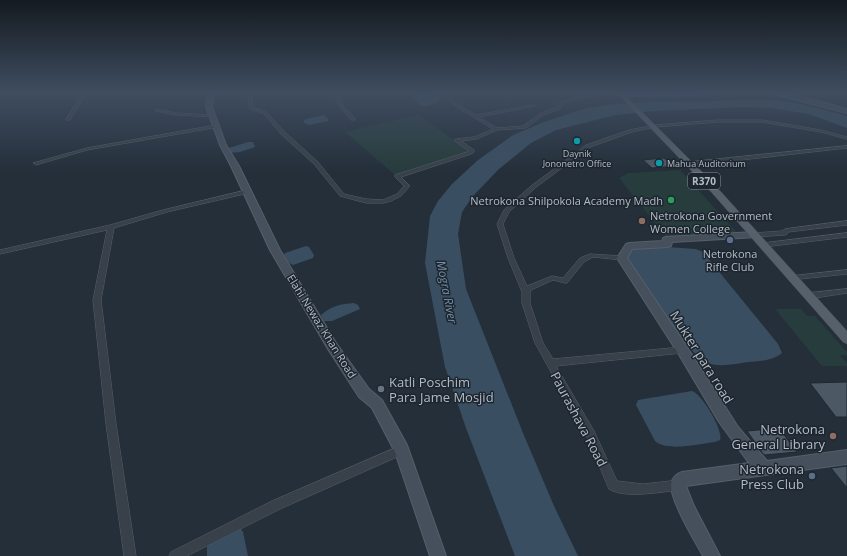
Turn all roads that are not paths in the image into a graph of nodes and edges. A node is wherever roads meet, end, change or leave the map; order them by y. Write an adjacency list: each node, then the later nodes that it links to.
1 (204, 119): 6 (street)
2 (270, 119): 8 (street)
3 (482, 119): 8 (street)
4 (535, 119): 8 (street)
5 (647, 119): 7 (main road, R370)
6 (215, 121): 11 (street); 13 (street, Elahi Newaz Khan Road)
7 (653, 125): 9 (street, Paurashava Road); 12 (main road, R370); 24 (street, Paurashava Road)
8 (496, 128)
9 (847, 138)
10 (847, 147): 12 (street)
11 (36, 163)
12 (688, 164): 16 (main road, R370)
13 (247, 192): 15 (street); 29 (street, Elahi Newaz Khan Road)
14 (847, 224): 16 (street)
15 (111, 227): 19 (street); 33 (street)
16 (754, 235): 18 (main road, R370); 20 (street)
17 (847, 235): 18 (street)
18 (764, 245): 22 (main road, R370)
19 (0, 252)
20 (622, 258): 24 (street); 27 (street, Mukter para road)
21 (847, 272): 22 (street)
22 (791, 278): 25 (main road, R370)
23 (847, 291): 25 (street)
24 (526, 292): 28 (street, Paurashava Road)
25 (808, 296): 26 (main road, R370)
26 (847, 339)
27 (682, 350): 28 (street); 31 (street, Mukter para road)
28 (550, 363): 32 (street, Paurashava Road)
29 (402, 450): 34 (street); 35 (street, Elahi Newaz Khan Road)
30 (847, 457): 31 (street, Paurashava Road)
31 (764, 468): 32 (street, Paurashava Road)
32 (679, 485): 36 (street)
33 (130, 556)
34 (175, 556)
35 (438, 556)
36 (712, 556)

